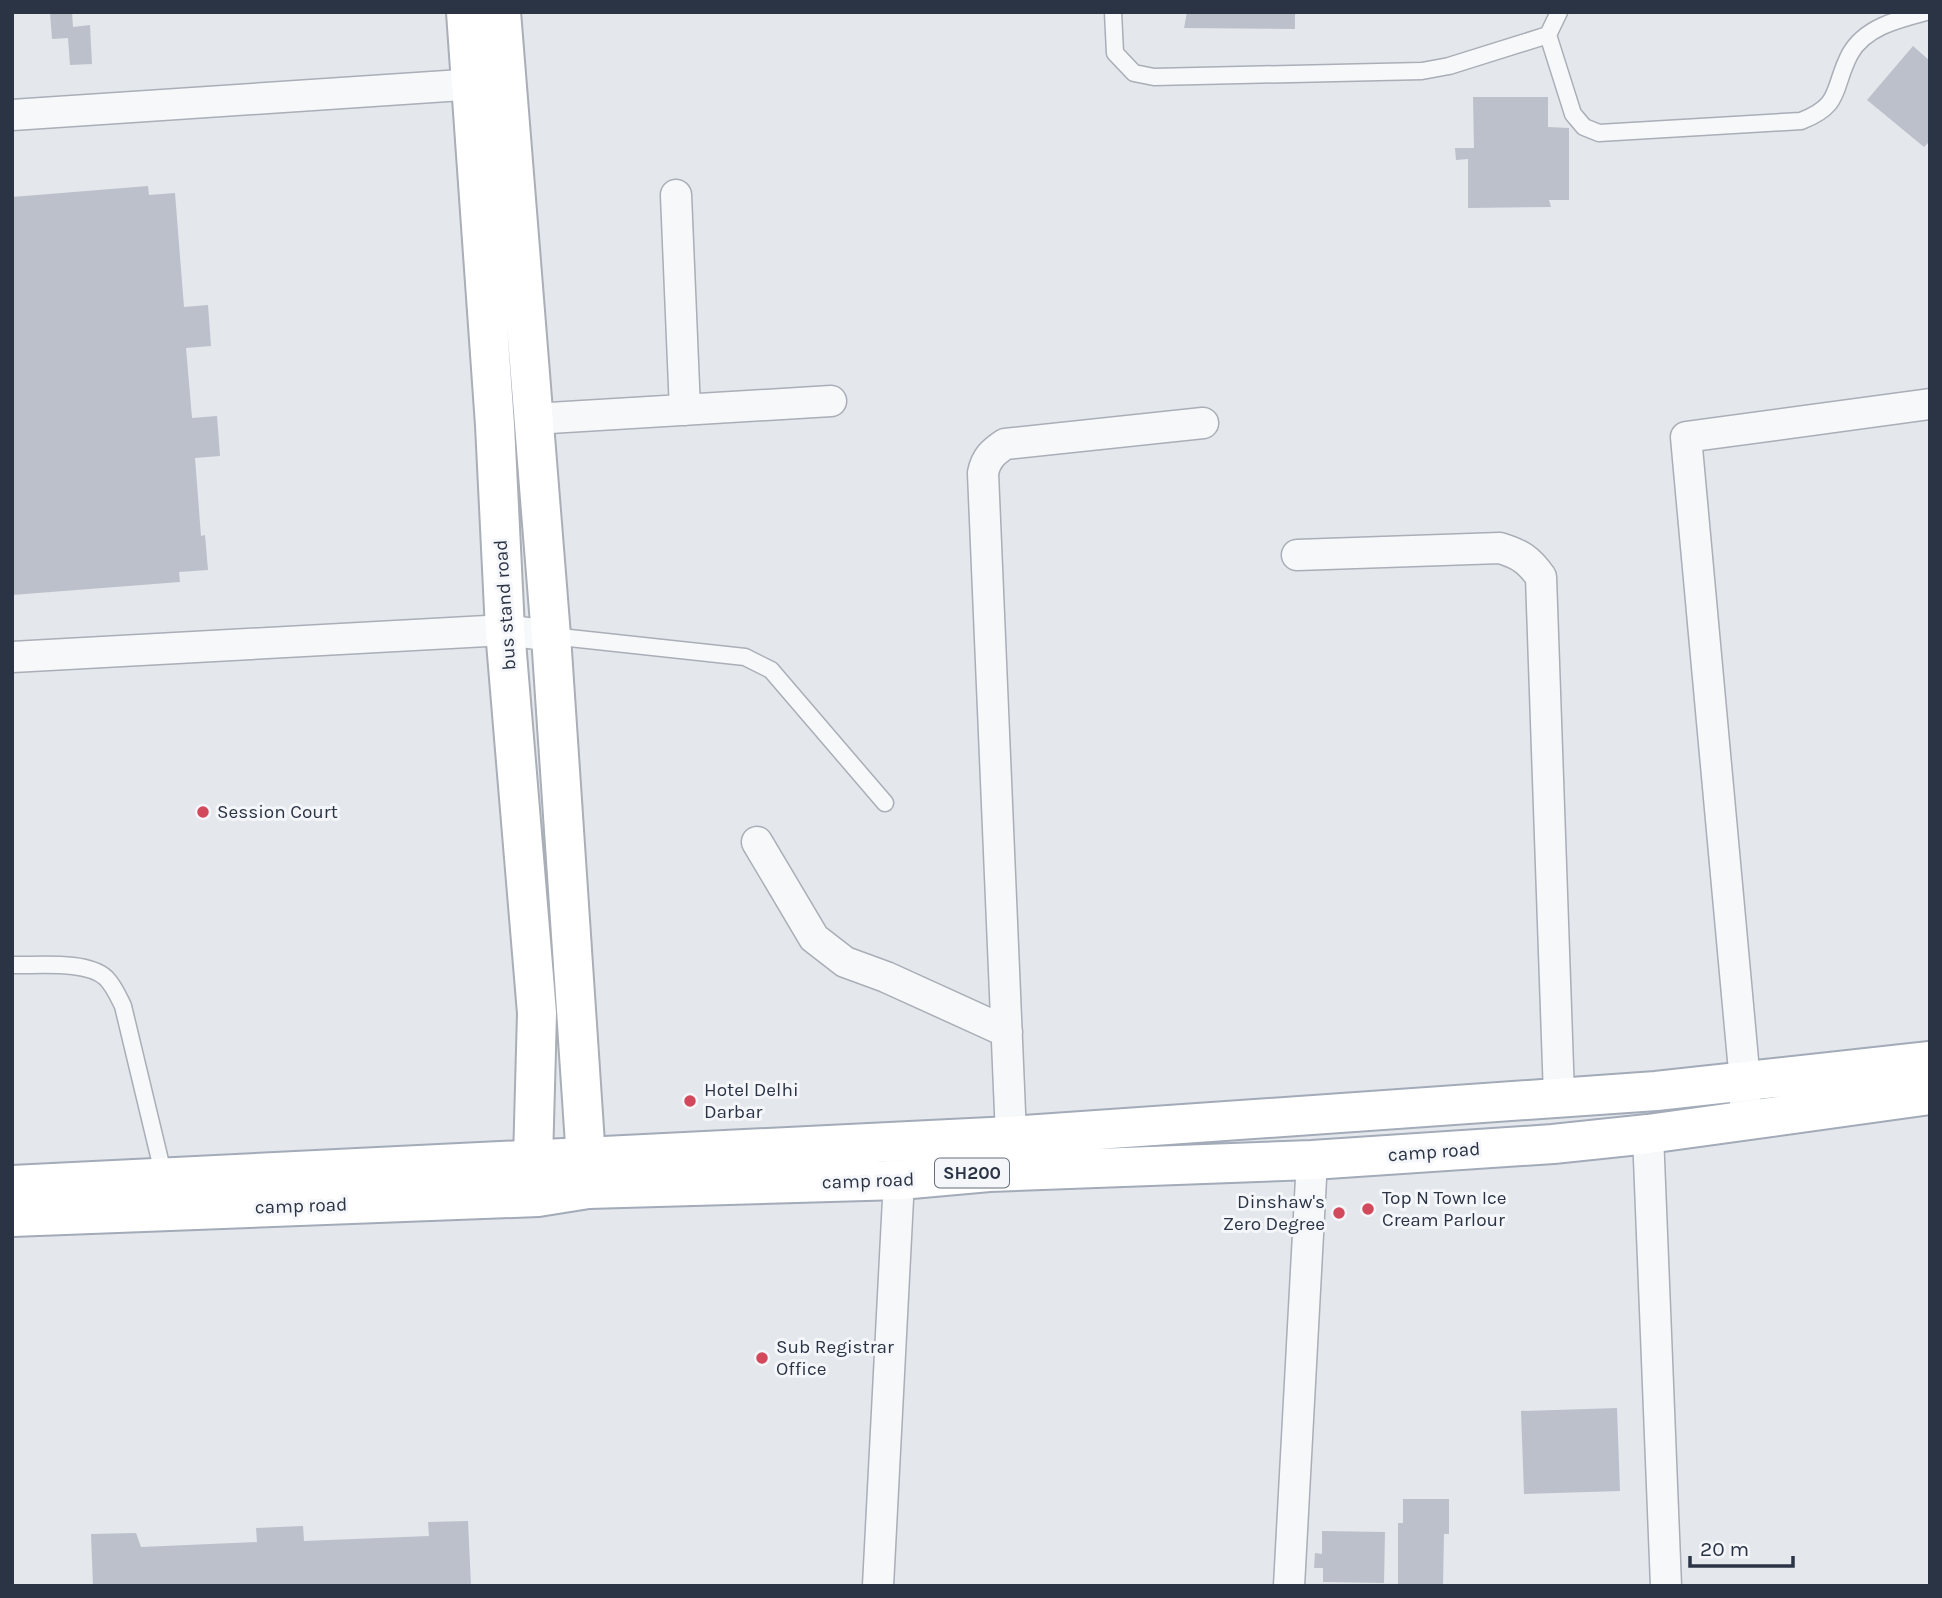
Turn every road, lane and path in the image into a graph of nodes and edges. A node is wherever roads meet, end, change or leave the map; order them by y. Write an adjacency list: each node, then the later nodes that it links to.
1 (466, 12): 7 (main road, bus stand road)
2 (501, 12): 7 (main road, bus stand road)
3 (1113, 12): 6 (lane)
4 (1559, 12): 6 (lane)
5 (1926, 12): 6 (lane)
6 (1548, 35)
7 (489, 83): 8 (street); 13 (main road, bus stand road); 16 (main road, bus stand road)
8 (12, 115)
9 (676, 195): 12 (street)
10 (831, 401): 12 (street)
11 (1930, 404): 24 (street)
12 (685, 410): 13 (street)
13 (533, 419): 17 (main road, bus stand road)
14 (1203, 423): 22 (street)
15 (1297, 555): 26 (street)
16 (505, 631): 17 (street); 18 (street); 33 (main road, bus stand road)
17 (551, 636): 19 (lane); 32 (main road, bus stand road)
18 (12, 657)
19 (885, 803)
20 (757, 842): 22 (street)
21 (12, 965): 36 (lane)
22 (1007, 1032): 29 (street)
23 (1930, 1061): 24 (main road, camp road / SH200)
24 (1745, 1082): 26 (main road, camp road / SH200); 27 (street)
25 (1930, 1095): 27 (main road, camp road / SH200)
26 (1559, 1096): 29 (main road, camp road / SH200)
27 (1745, 1121): 28 (main road, camp road / SH200)
28 (1648, 1134): 31 (main road, camp road / SH200); 40 (street)
29 (1011, 1136): 30 (main road, camp road / SH200)
30 (901, 1142): 32 (main road, camp road / SH200); 34 (street)
31 (1312, 1160): 34 (main road, camp road / SH200); 39 (street)
32 (587, 1174): 33 (main road, camp road / SH200); 34 (main road, camp road / SH200)
33 (535, 1178): 36 (main road, camp road / SH200)
34 (900, 1180): 38 (street)
35 (12, 1185): 36 (main road, camp road / SH200)
36 (166, 1194): 37 (main road, camp road / SH200)
37 (12, 1217)
38 (878, 1586)
39 (1289, 1586)
40 (1666, 1586)

